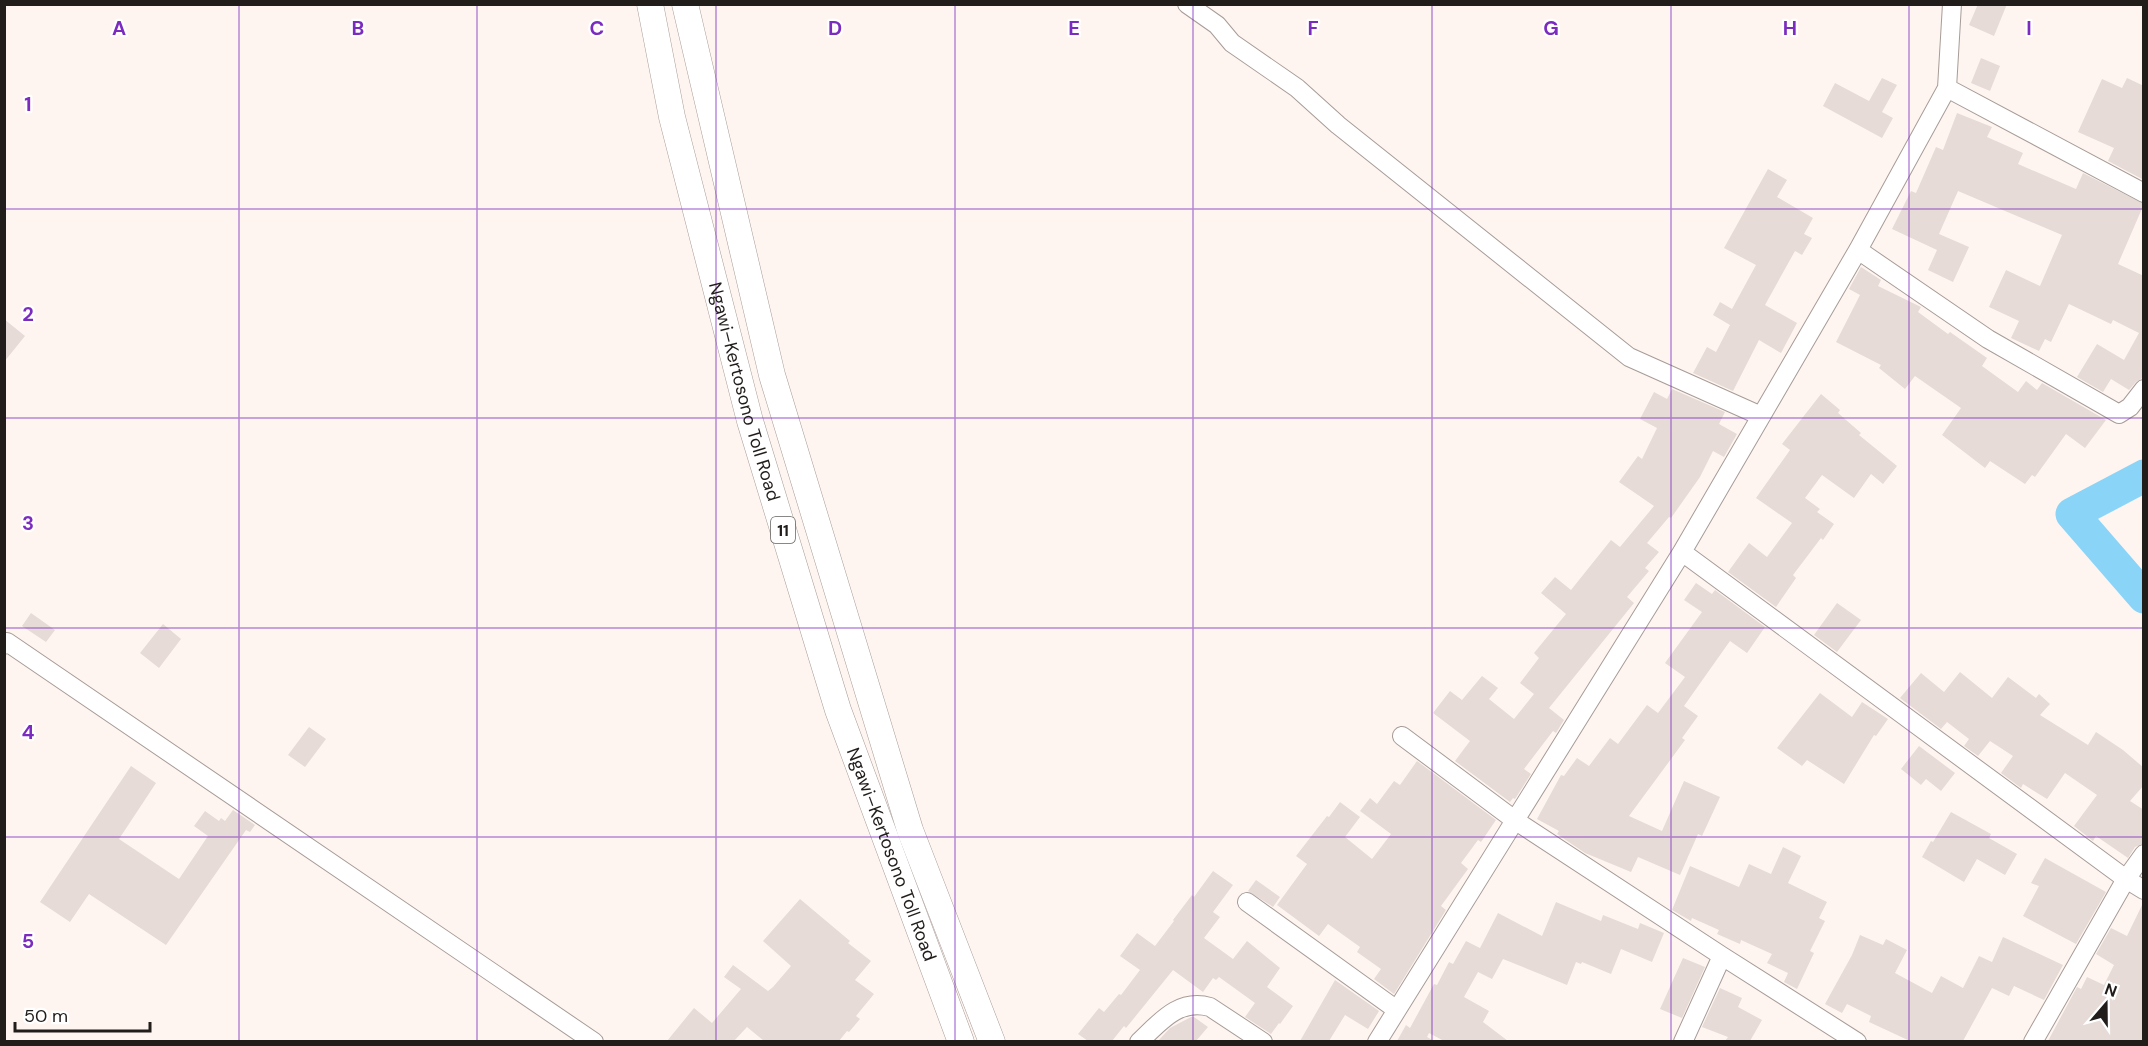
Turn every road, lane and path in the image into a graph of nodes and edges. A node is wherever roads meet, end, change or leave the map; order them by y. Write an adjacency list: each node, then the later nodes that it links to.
1 (650, 4): 21 (highway, Ngawi–Kertosono Toll Road / 11)
2 (685, 4): 22 (highway, Ngawi–Kertosono Toll Road / 11)
3 (1186, 4): 9 (street)
4 (1952, 4): 5 (street)
5 (1947, 88): 6 (street); 7 (street)
6 (2144, 193)
7 (1858, 250): 8 (street); 9 (street)
8 (2144, 389)
9 (1761, 416): 10 (street)
10 (1682, 552): 13 (street); 15 (street)
11 (4, 645): 20 (street)
12 (1402, 736): 13 (street)
13 (1516, 821): 18 (street); 19 (street)
14 (2144, 854): 15 (street)
15 (2126, 879): 16 (street); 28 (street)
16 (2144, 890)
17 (1246, 902): 19 (street)
18 (1722, 956): 26 (street); 27 (street)
19 (1397, 1010): 25 (street)
20 (594, 1041)
21 (961, 1041)
22 (992, 1041)
23 (1139, 1041): 24 (street)
24 (1263, 1041)
25 (1377, 1041)
26 (1683, 1041)
27 (1857, 1041)
28 (2033, 1041)

